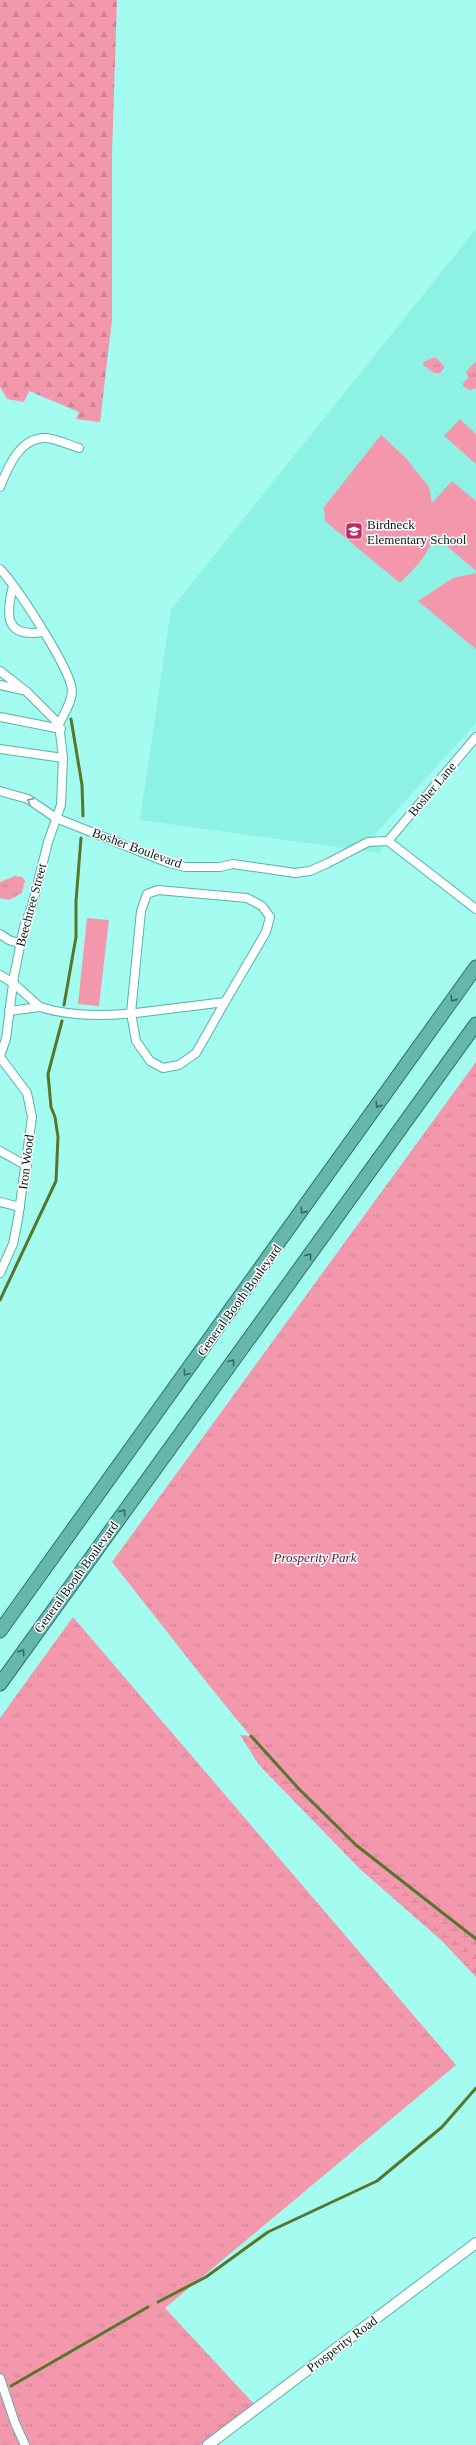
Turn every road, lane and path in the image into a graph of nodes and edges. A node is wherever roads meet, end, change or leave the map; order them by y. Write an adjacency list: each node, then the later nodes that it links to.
1 (79, 448): 2 (street)
2 (0, 487)
3 (0, 569): 4 (street)
4 (13, 586): 5 (street); 5 (street)
5 (42, 632): 10 (street)
6 (0, 670): 8 (street)
7 (0, 684): 8 (street)
8 (27, 692): 10 (street)
9 (0, 717): 10 (street)
10 (60, 727): 13 (street, Beechtree Street)
11 (476, 737): 16 (street, Bosher Lane)
12 (0, 749): 13 (street)
13 (63, 758): 15 (street, Beechtree Street)
14 (0, 791): 15 (street, one-way to 14)
15 (56, 818): 16 (street, Bosher Boulevard); 19 (street, Beechtree Street)
16 (388, 841): 17 (street)
17 (476, 909)
18 (0, 934): 19 (street)
19 (21, 944): 22 (street, Beechtree Street)
20 (476, 967): 37 (highway, General Booth Boulevard, one-way to 37)
21 (0, 975): 22 (street)
22 (13, 983): 24 (street); 26 (street, Beechtree Street)
23 (225, 1002): 27 (street); 27 (street); 27 (street)
24 (40, 1007): 26 (street); 27 (street)
25 (0, 1011): 26 (street)
26 (9, 1013): 29 (street, Beechtree Street)
27 (131, 1013)
28 (476, 1024): 38 (highway, General Booth Boulevard, one-way to 28)
29 (3, 1036): 30 (street, Beechtree Street)
30 (0, 1057): 32 (street, Iron Wood)
31 (0, 1151): 32 (street)
32 (27, 1166): 34 (street, Iron Wood)
33 (0, 1202): 34 (street)
34 (20, 1207): 35 (street, Iron Wood)
35 (4, 1254): 36 (street, Iron Wood)
36 (0, 1273)
37 (0, 1630)
38 (0, 1684)
39 (476, 2244): 42 (street, Prosperity Road)
40 (0, 2378): 41 (street)
41 (25, 2445)
42 (208, 2445)

